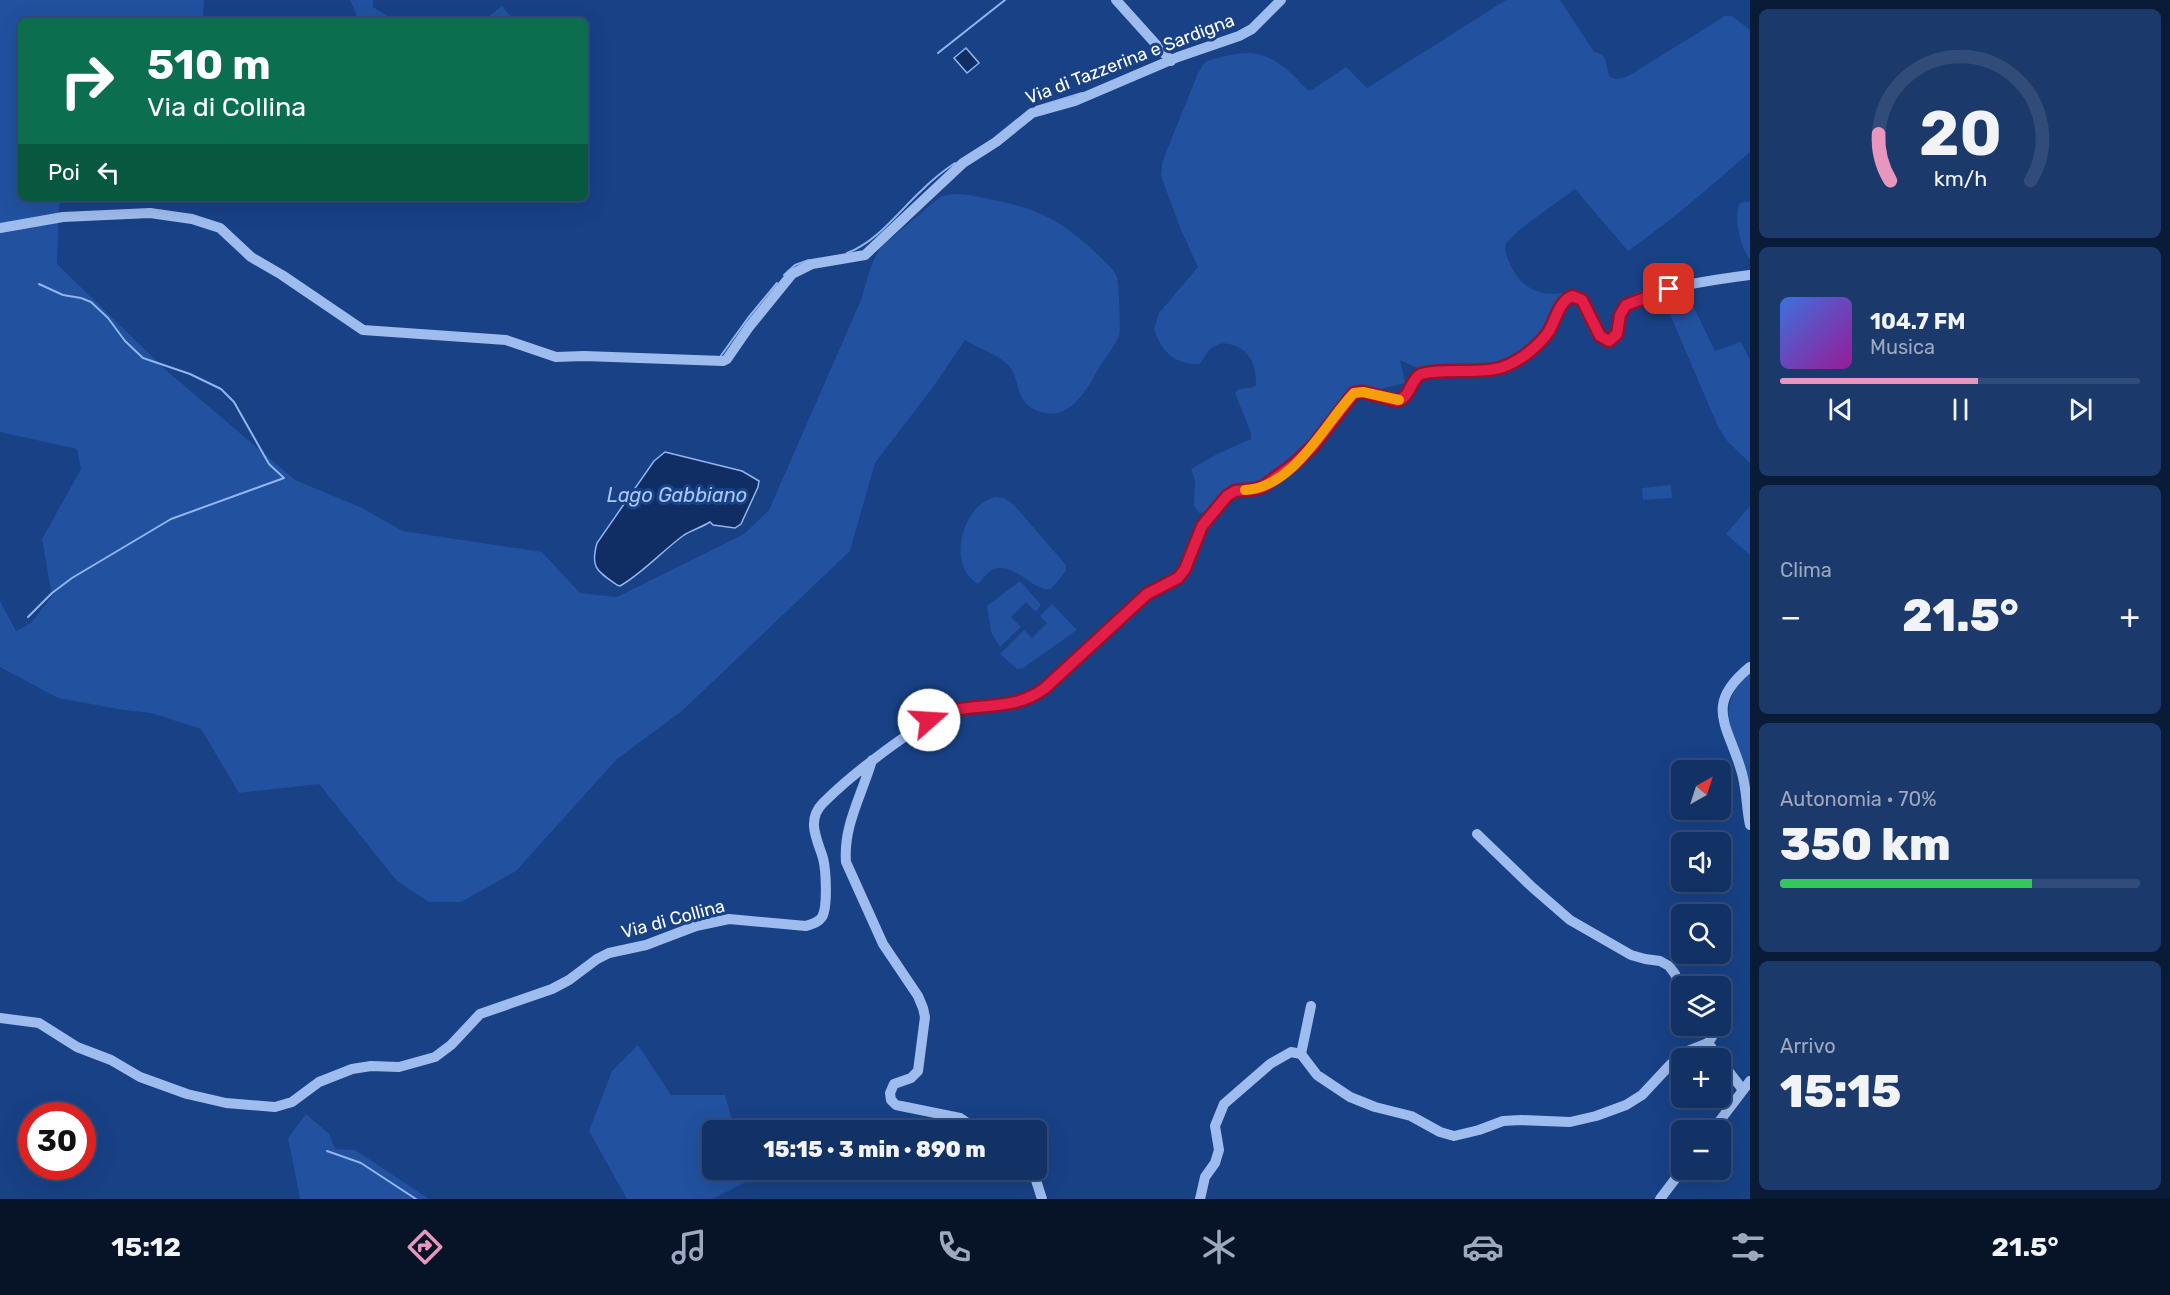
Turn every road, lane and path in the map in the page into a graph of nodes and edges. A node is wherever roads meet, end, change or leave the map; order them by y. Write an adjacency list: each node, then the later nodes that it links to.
1 (1116, 0): 3 (street)
2 (1281, 0): 3 (street, Via di Tazzerina e Sardigna)
3 (1171, 61): 4 (street, Via di Tazzerina e Sardigna)
4 (0, 228)
5 (1750, 275): 7 (street, Via di Collina)
6 (1750, 667): 8 (street)
7 (872, 760): 12 (street, Via di Collina); 19 (street)
8 (1750, 825)
9 (1477, 834): 10 (street)
10 (1676, 976)
11 (1311, 1006): 16 (street)
12 (0, 1018)
13 (1712, 1036): 14 (street)
14 (1708, 1043): 15 (street); 16 (street)
15 (1712, 1048)
16 (1300, 1054): 24 (street)
17 (1731, 1070): 18 (street)
18 (1747, 1086): 20 (street)
19 (963, 1120)
20 (1721, 1120)
21 (1036, 1180): 23 (street)
22 (1674, 1180): 25 (street)
23 (1042, 1199)
24 (1200, 1199)
25 (1660, 1199)

